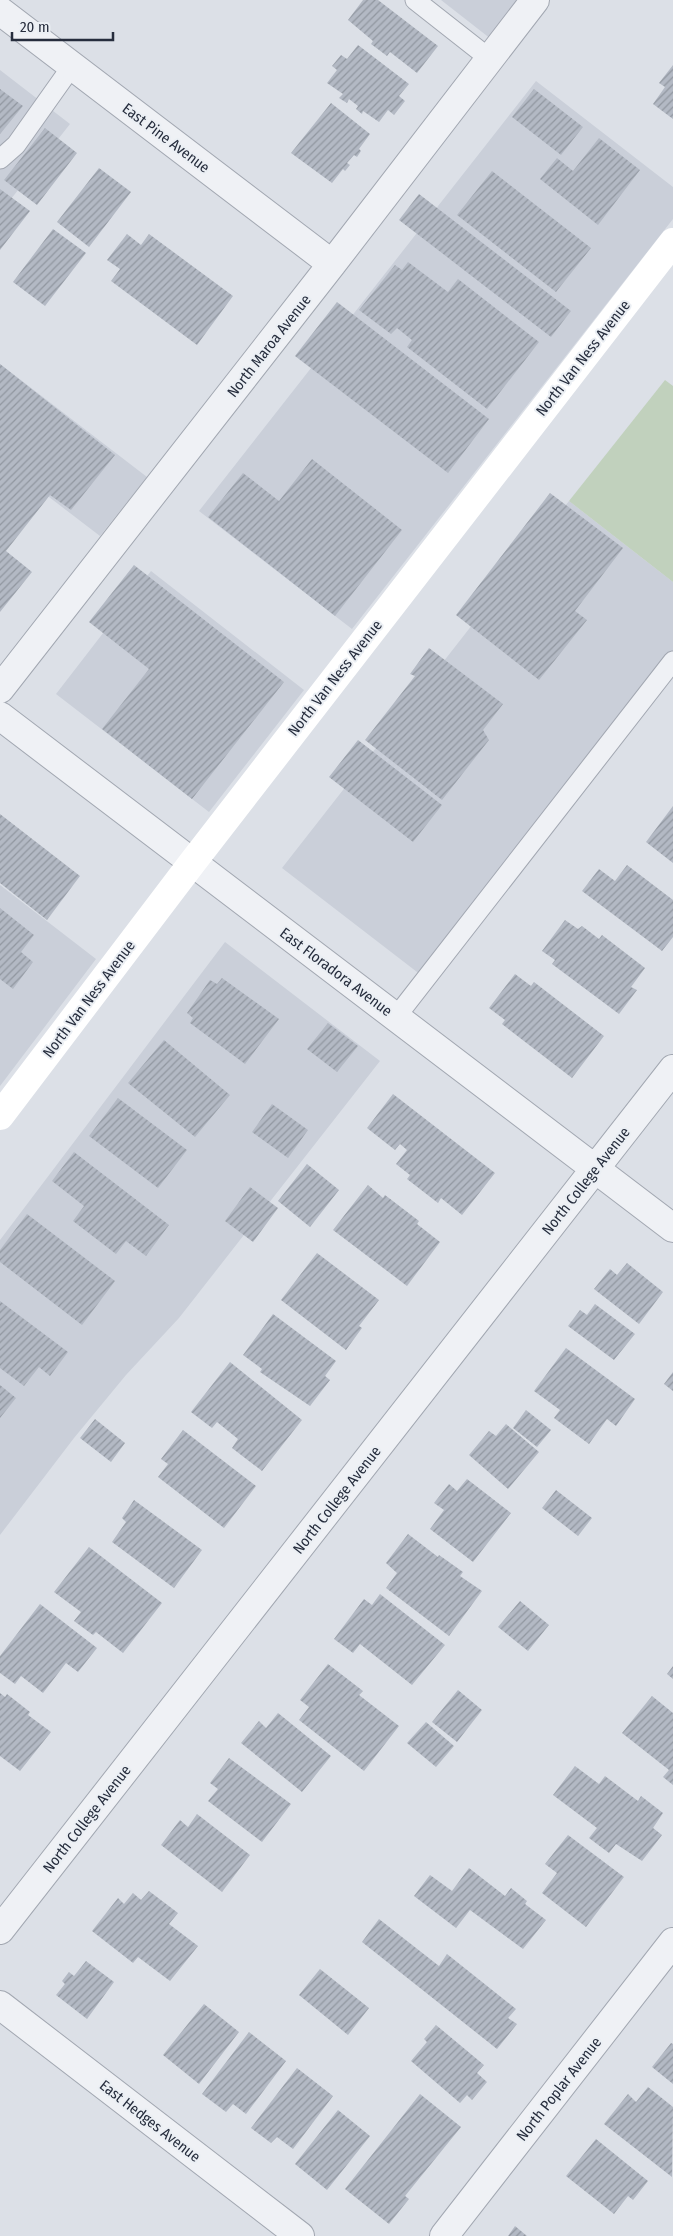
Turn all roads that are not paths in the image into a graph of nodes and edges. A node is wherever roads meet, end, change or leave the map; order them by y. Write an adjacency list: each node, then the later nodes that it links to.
1 (415, 0): 4 (lane)
2 (535, 0): 4 (street, North Maroa Avenue)
3 (0, 10): 5 (street, East Pine Avenue)
4 (490, 59): 8 (street, North Maroa Avenue)
5 (72, 66): 6 (lane); 8 (street, East Pine Avenue)
6 (0, 159)
7 (673, 242): 12 (main road, North Van Ness Avenue)
8 (332, 264): 10 (street, North Maroa Avenue)
9 (673, 661): 13 (lane)
10 (0, 689)
11 (0, 716): 12 (street, East Floradora Avenue)
12 (192, 863): 13 (street, East Floradora Avenue); 15 (main road, North Van Ness Avenue)
13 (396, 1017): 16 (street, East Floradora Avenue)
14 (673, 1069): 16 (street, North College Avenue)
15 (0, 1116)
16 (596, 1168): 17 (street, East Floradora Avenue); 18 (street, North College Avenue)
17 (673, 1228)
18 (0, 1930)
19 (673, 1942): 22 (street, North Poplar Avenue)
20 (0, 2005): 21 (street, East Hedges Avenue)
21 (300, 2236)
22 (444, 2236)

